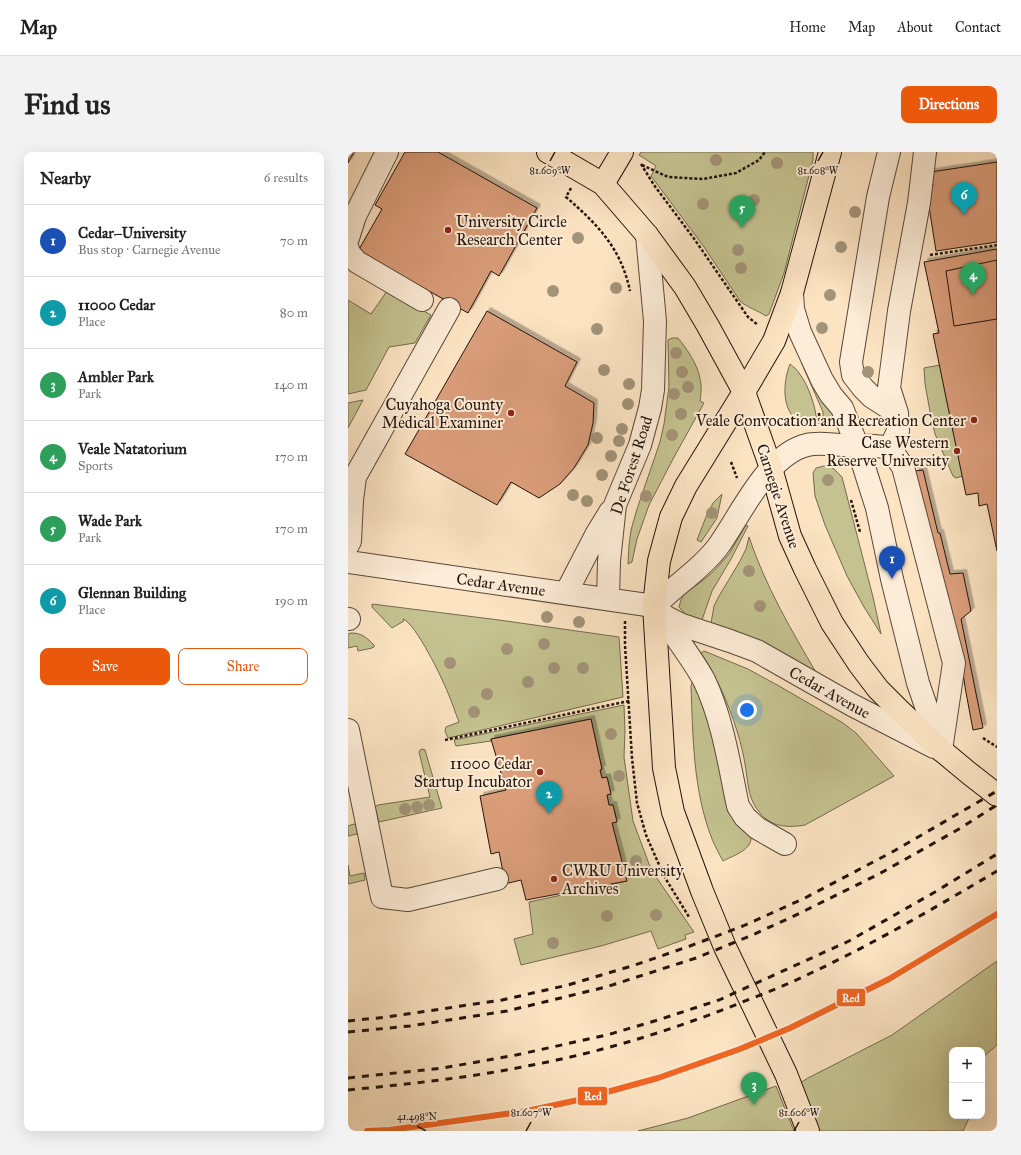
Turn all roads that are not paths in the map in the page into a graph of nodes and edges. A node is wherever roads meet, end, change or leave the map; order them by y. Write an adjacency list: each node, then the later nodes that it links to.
1 (387, 152): 9 (street)
2 (548, 152): 7 (main road, Carnegie Avenue)
3 (830, 152): 11 (main road)
4 (890, 152): 15 (street)
5 (925, 152): 15 (street)
6 (629, 157): 7 (main road)
7 (603, 184): 8 (main road, Carnegie Avenue)
8 (648, 235): 14 (main road, Carnegie Avenue); 19 (street, De Forest Road)
9 (348, 238)
10 (348, 249): 12 (street)
11 (792, 293): 14 (main road); 16 (street)
12 (422, 300)
13 (449, 309): 20 (street)
14 (744, 392): 18 (main road, Carnegie Avenue); 24 (main road)
15 (897, 413): 17 (street)
16 (858, 445): 17 (street); 18 (street); 26 (street)
17 (890, 448): 26 (street)
18 (771, 468): 24 (street); 26 (main road, Carnegie Avenue)
19 (615, 505): 22 (street); 23 (street, De Forest Road)
20 (348, 545)
21 (348, 562): 22 (street, Cedar Avenue)
22 (566, 593): 23 (street, Cedar Avenue)
23 (608, 599): 24 (street, Cedar Avenue)
24 (654, 606): 26 (street, Cedar Avenue); 28 (street); 30 (main road)
25 (348, 730): 29 (street)
26 (941, 750): 27 (main road, Cedar Avenue)
27 (997, 795)
28 (785, 844)
29 (497, 878)
30 (808, 1131)

